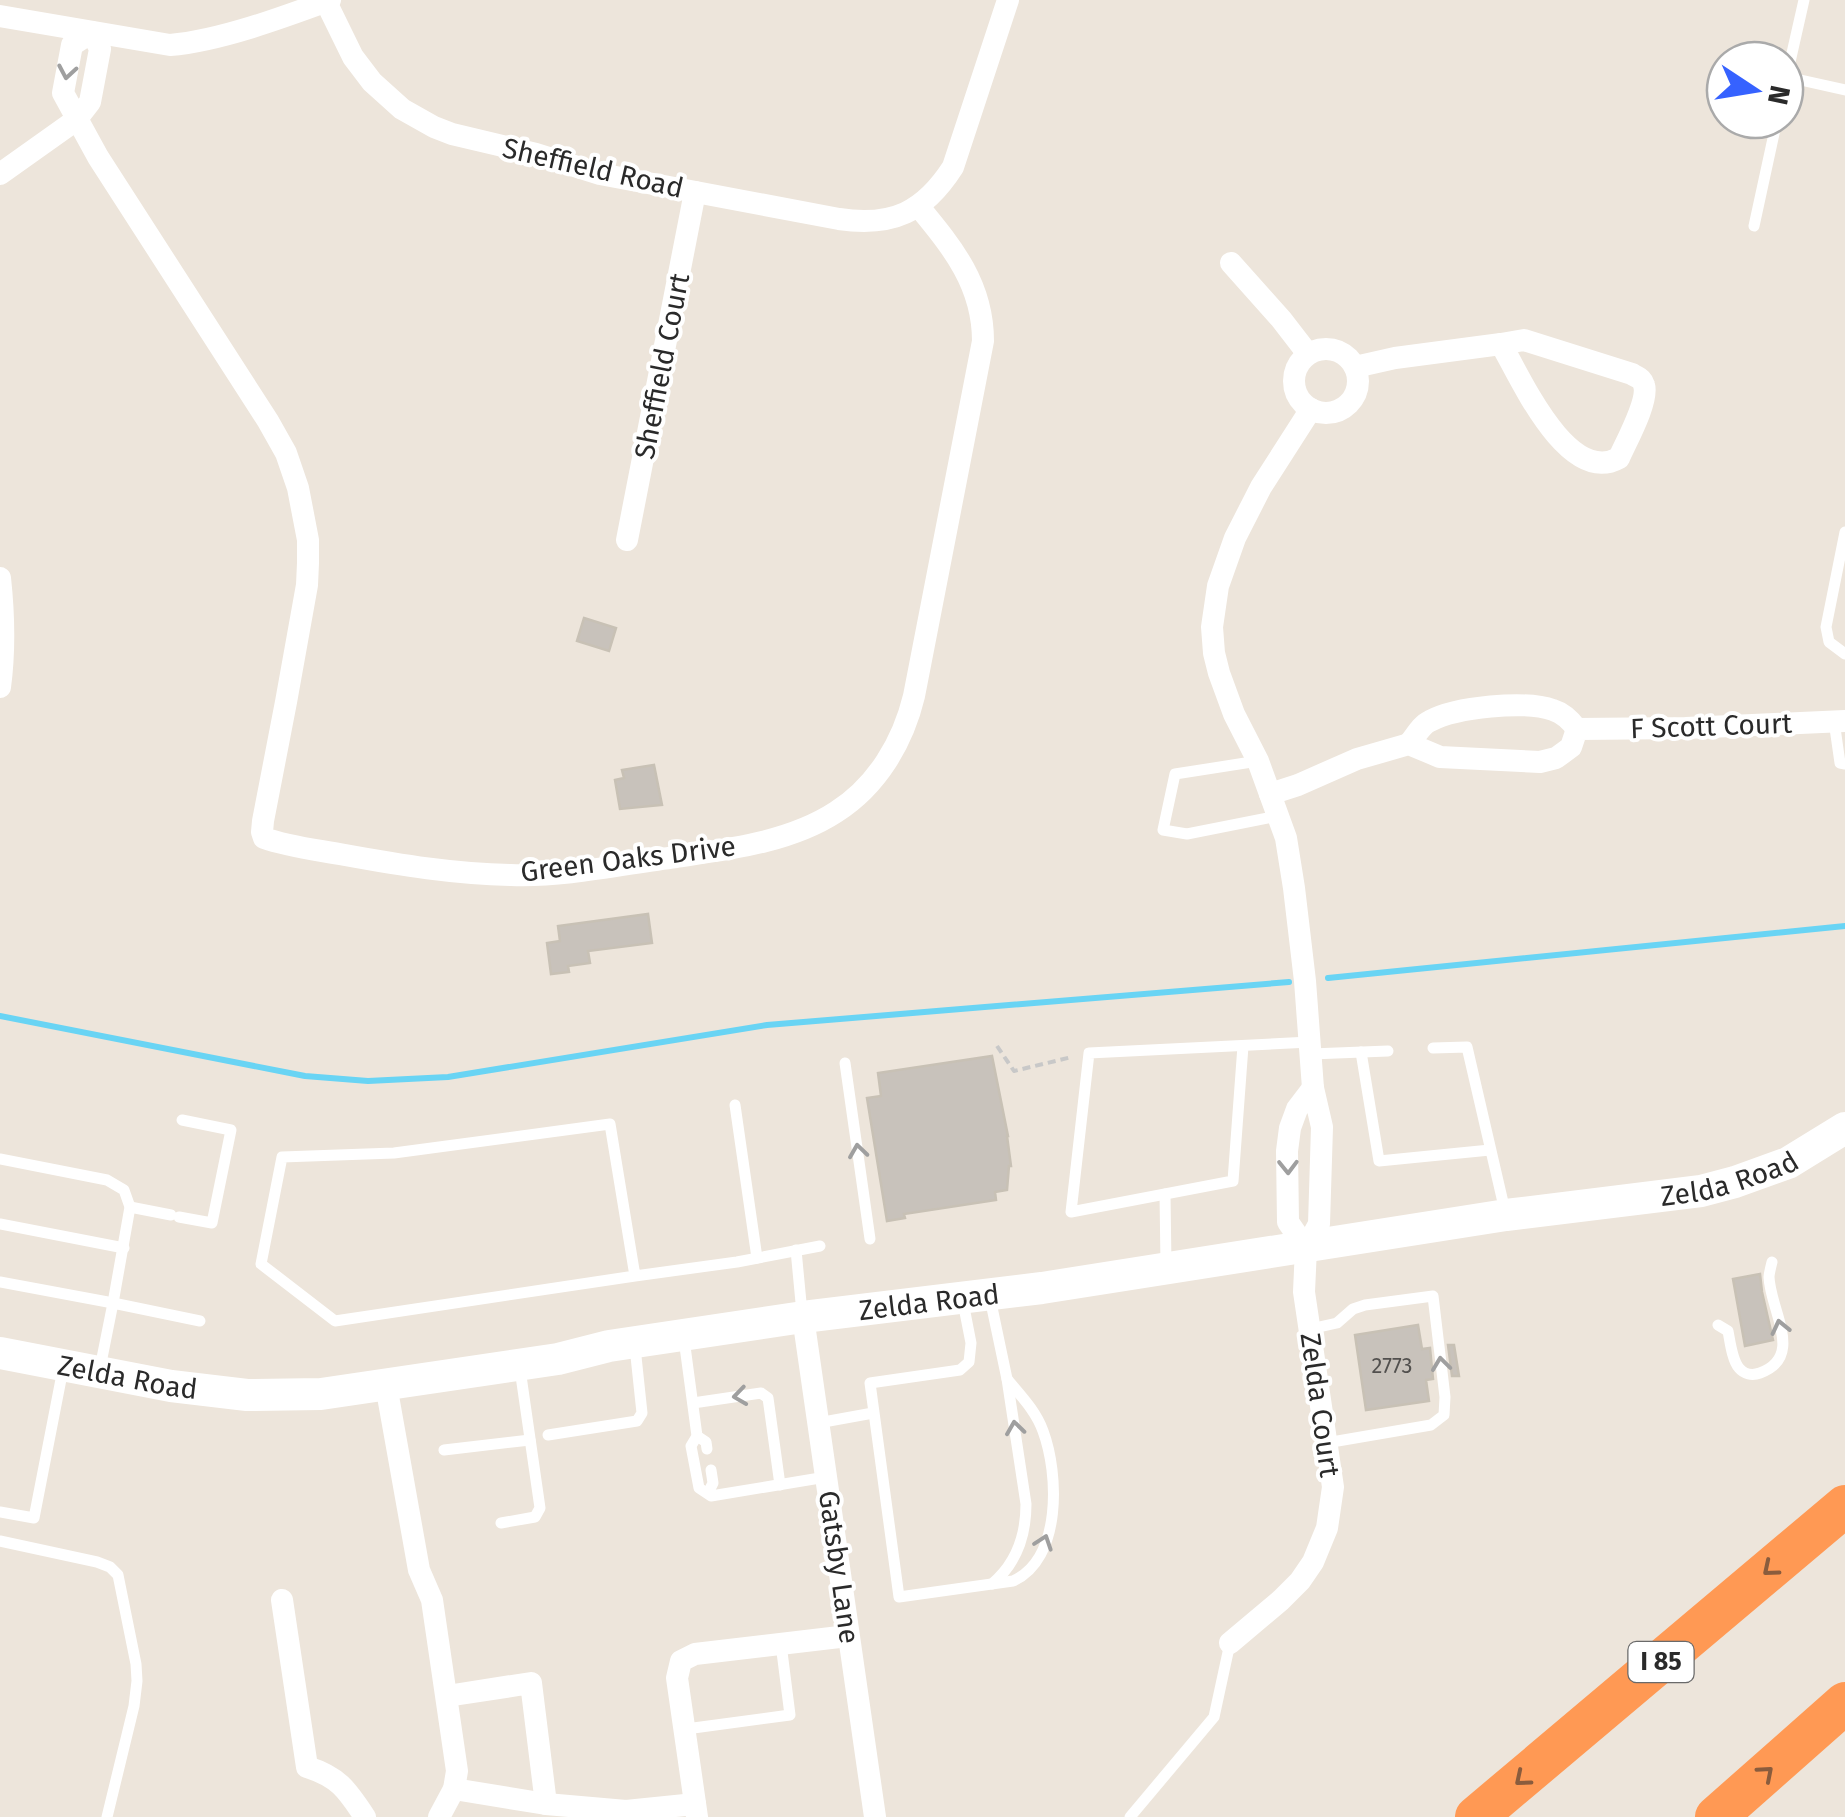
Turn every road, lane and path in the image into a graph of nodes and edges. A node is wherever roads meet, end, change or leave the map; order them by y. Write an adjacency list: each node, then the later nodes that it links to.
1 (1008, 0): 13 (street)
2 (1804, 0): 6 (lane)
3 (328, 1): 5 (street); 12 (street, Sheffield Road)
4 (0, 16): 5 (street)
5 (92, 32): 9 (street)
6 (1795, 40)
7 (1805, 84): 8 (lane)
8 (1845, 90)
9 (76, 120): 11 (street); 13 (street, Green Oaks Drive)
10 (1773, 140): 14 (lane)
11 (0, 174)
12 (696, 192): 13 (street, Sheffield Road); 21 (street, Sheffield Court)
13 (918, 206)
14 (1754, 226)
15 (1231, 263): 17 (street)
16 (1501, 344): 16 (street); 18 (street)
17 (1308, 354): 18 (street); 19 (street)
18 (1355, 367): 19 (street)
19 (1311, 409): 29 (street)
20 (1845, 532): 22 (lane)
21 (627, 540)
22 (1841, 572): 24 (lane)
23 (0, 578): 25 (street)
24 (1845, 654)
25 (0, 687)
26 (1839, 721): 27 (street, F Scott Court); 30 (lane)
27 (1577, 729): 28 (street); 28 (street, F Scott Court)
28 (1409, 744): 31 (street, F Scott Court)
29 (1258, 761): 31 (street); 32 (lane)
30 (1845, 764)
31 (1270, 794): 32 (street)
32 (1278, 816): 35 (street)
33 (997, 1046): 39 (path)
34 (1243, 1046): 35 (lane); 39 (lane); 47 (lane)
35 (1310, 1048): 38 (lane); 41 (street)
36 (1433, 1048): 45 (lane)
37 (1388, 1051): 38 (lane)
38 (1361, 1052): 45 (lane)
39 (1089, 1053): 47 (lane)
40 (845, 1064): 51 (lane, one-way to 40)
41 (1313, 1088): 54 (street); 54 (street, one-way to 54)
42 (735, 1106): 56 (lane)
43 (182, 1120): 48 (lane)
44 (1845, 1128): 49 (main road, Zelda Road)
45 (1490, 1150): 49 (lane)
46 (0, 1159): 48 (lane)
47 (1165, 1194): 58 (lane)
48 (130, 1207): 53 (lane)
49 (1506, 1215): 54 (main road, Zelda Road)
50 (0, 1224): 53 (lane)
51 (870, 1240)
52 (820, 1246): 55 (lane)
53 (124, 1248): 62 (lane)
54 (1306, 1248): 58 (main road, Zelda Road); 66 (street, Zelda Court)
55 (796, 1250): 56 (lane); 63 (lane)
56 (758, 1258): 59 (lane)
57 (1772, 1262): 65 (lane, one-way to 57)
58 (1166, 1269): 61 (main road, Zelda Road)
59 (634, 1276): 59 (lane)
60 (0, 1282): 62 (lane)
61 (976, 1296): 63 (main road, Zelda Road); 73 (lane); 76 (lane)
62 (113, 1304): 64 (lane); 72 (lane)
63 (803, 1318): 67 (main road, Zelda Road); 77 (street, Gatsby Lane)
64 (200, 1322)
65 (1718, 1325)
66 (1310, 1329): 81 (street, Zelda Court); 81 (lane, one-way to 66)
67 (684, 1335): 68 (main road, Zelda Road); 75 (lane)
68 (635, 1342): 71 (main road, Zelda Road); 78 (lane)
69 (0, 1353): 70 (main road, Zelda Road)
70 (64, 1365): 72 (main road, Zelda Road); 89 (lane)
71 (519, 1365): 74 (main road, Zelda Road); 80 (lane)
72 (99, 1372): 74 (main road, Zelda Road)
73 (1008, 1379): 92 (lane, one-way to 73); 92 (lane, one-way to 73)
74 (386, 1385): 97 (street)
75 (693, 1403): 79 (lane); 86 (lane, one-way to 75)
76 (872, 1413): 77 (lane); 92 (lane)
77 (818, 1423): 85 (street, Gatsby Lane)
78 (548, 1434)
79 (697, 1436): 82 (lane); 87 (lane)
80 (530, 1440): 83 (lane); 90 (lane)
81 (1326, 1443): 96 (street, Zelda Court)
82 (707, 1449)
83 (444, 1450)
84 (711, 1470): 87 (lane)
85 (826, 1477): 86 (lane); 94 (street, Gatsby Lane)
86 (780, 1485): 87 (lane)
87 (708, 1492)
88 (1845, 1506): 108 (highway, I 85, one-way to 108)
89 (0, 1512)
90 (502, 1523)
91 (0, 1540): 103 (lane)
92 (992, 1584)
93 (282, 1600): 104 (street)
94 (848, 1636): 95 (street); 106 (street, Gatsby Lane)
95 (781, 1643): 99 (street); 99 (lane)
96 (1230, 1643): 107 (lane)
97 (447, 1696): 100 (street); 101 (street)
98 (1845, 1703): 109 (highway, one-way to 98)
99 (686, 1729): 102 (street)
100 (454, 1790): 101 (street); 105 (street)
101 (546, 1804): 102 (street)
102 (696, 1810)
103 (107, 1817)
104 (365, 1817)
105 (439, 1817)
106 (875, 1817)
107 (1130, 1817)
108 (1476, 1817)
109 (1716, 1817)

